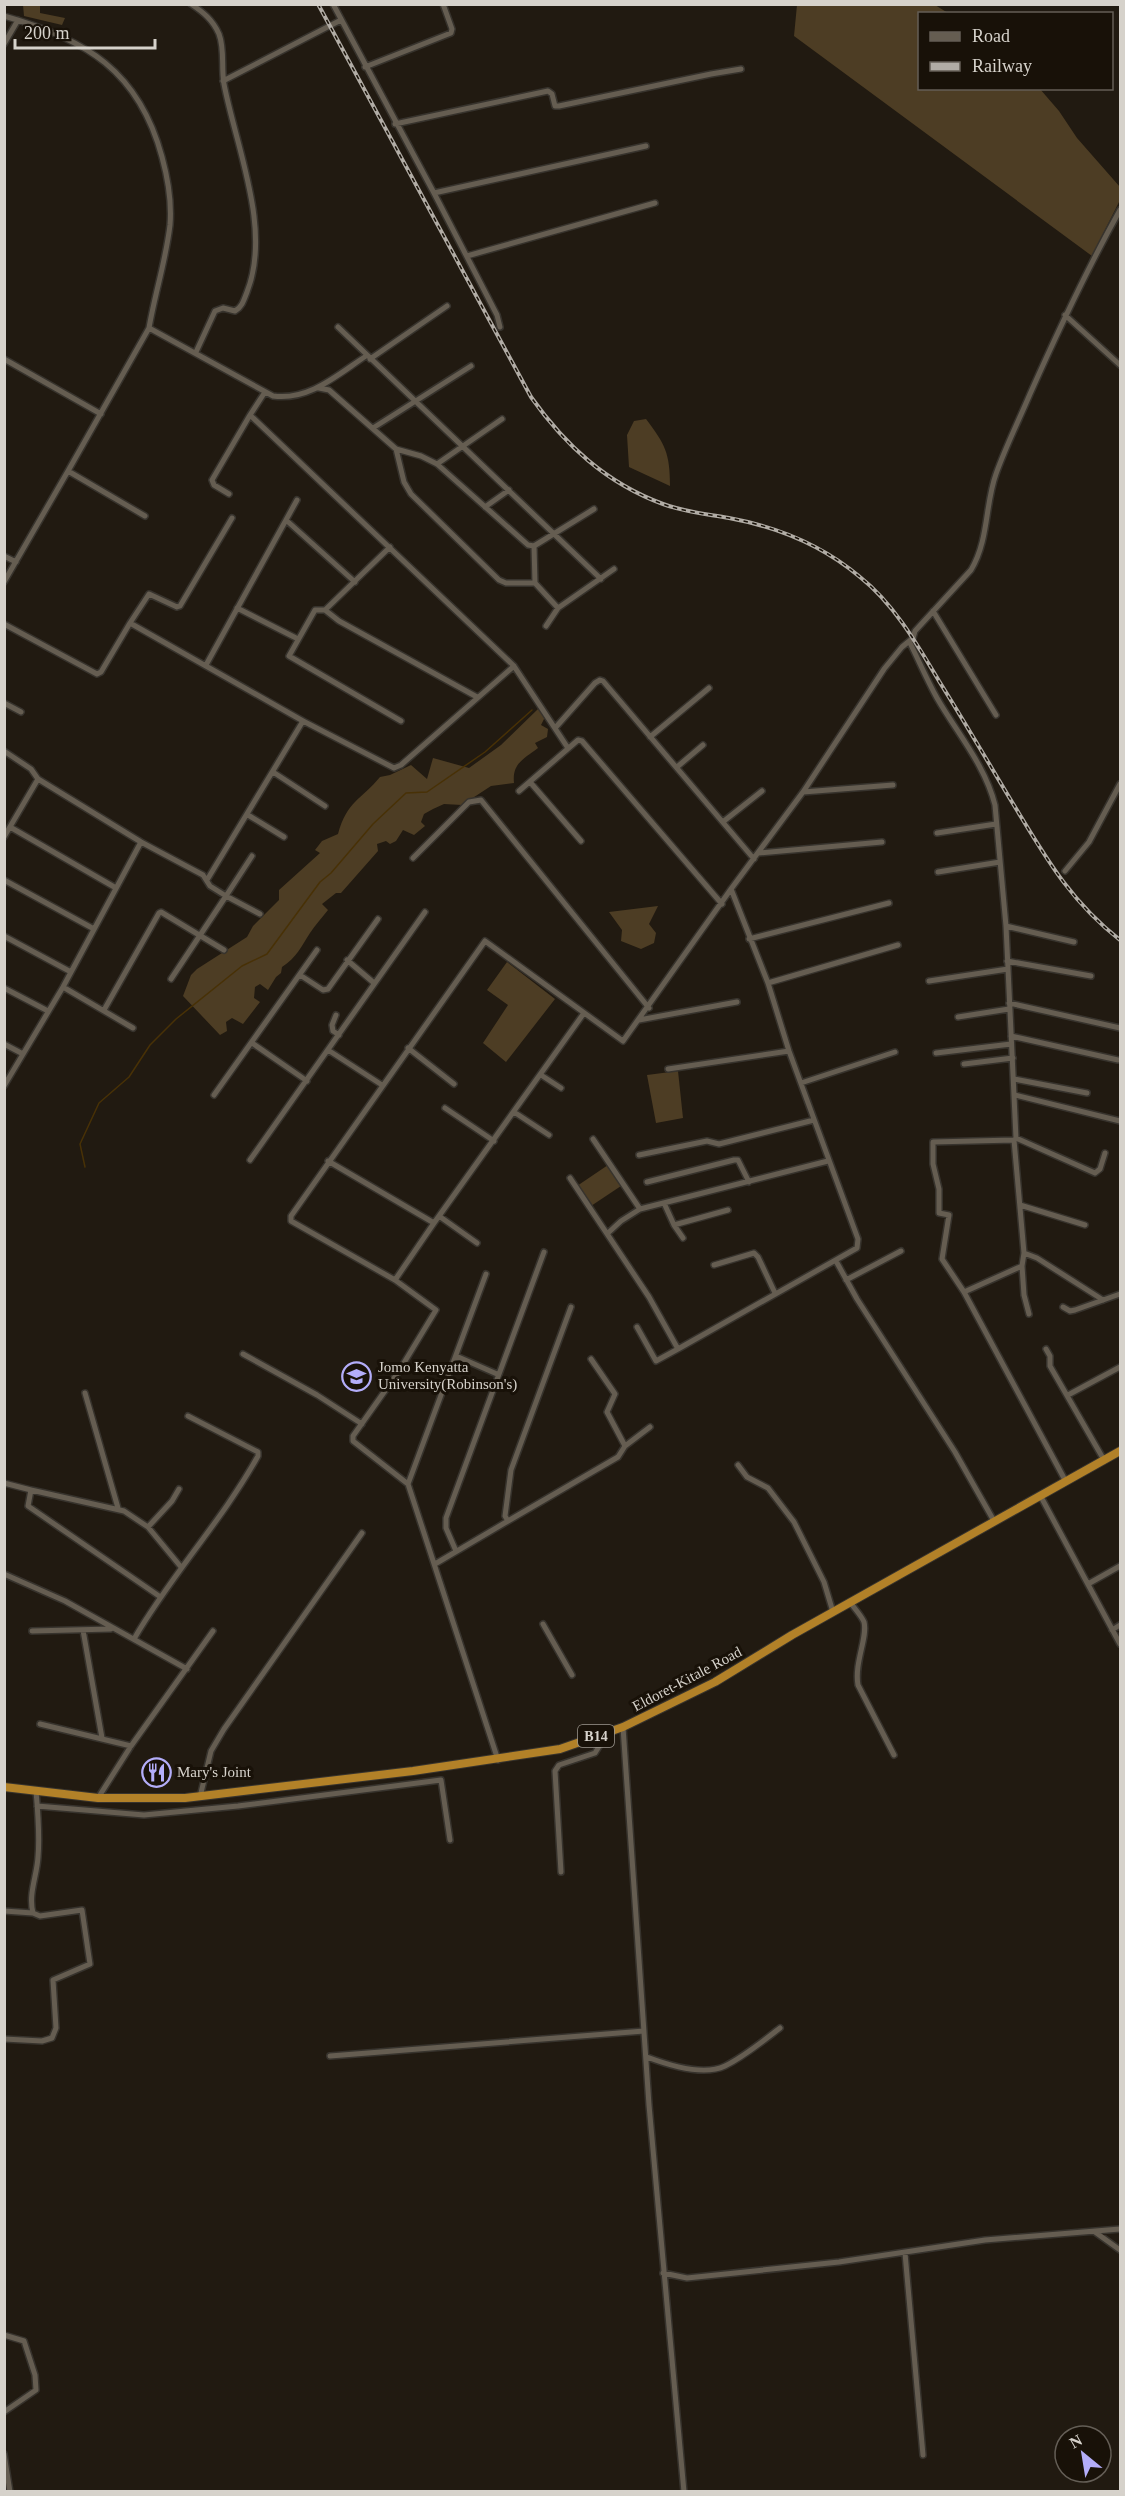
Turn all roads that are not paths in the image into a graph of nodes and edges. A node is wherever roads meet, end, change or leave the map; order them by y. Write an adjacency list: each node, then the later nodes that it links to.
1 (191, 4): 10 (street)
2 (333, 4): 6 (street)
3 (443, 4): 8 (street)
4 (4, 16): 5 (street)
5 (18, 20): 7 (street); 21 (street)
6 (341, 20): 8 (street); 10 (street)
7 (4, 44)
8 (365, 67): 11 (street)
9 (741, 69): 11 (street)
10 (224, 81): 22 (street)
11 (396, 124): 13 (street)
12 (646, 146): 13 (street)
13 (435, 193): 16 (street)
14 (655, 203): 16 (street)
15 (1120, 210): 18 (street)
16 (467, 256): 20 (street)
17 (447, 306): 23 (street)
18 (1065, 315): 25 (street); 59 (street)
19 (338, 327): 23 (street)
20 (500, 327)
21 (149, 328): 22 (street); 30 (street)
22 (196, 352): 28 (street)
23 (368, 357): 27 (street); 29 (street)
24 (4, 359): 30 (street)
25 (1120, 365)
26 (471, 366): 29 (street)
27 (319, 388): 28 (street); 33 (street)
28 (265, 392): 31 (street)
29 (415, 400): 33 (street); 34 (street)
30 (101, 414): 37 (street)
31 (250, 415): 39 (street); 48 (street)
32 (502, 419): 34 (street)
33 (373, 428): 35 (street)
34 (463, 446): 36 (street); 38 (street)
35 (396, 449): 36 (street); 55 (street)
36 (437, 464): 41 (street)
37 (68, 471): 43 (street); 50 (street)
38 (509, 490): 41 (street); 46 (street)
39 (229, 494)
40 (297, 500): 45 (street)
41 (485, 507): 47 (street)
42 (594, 509): 46 (street)
43 (145, 516)
44 (232, 518): 60 (street)
45 (286, 520): 54 (street); 56 (street)
46 (555, 535): 47 (street); 52 (street)
47 (534, 546): 55 (street)
48 (390, 547): 54 (street); 66 (street)
49 (4, 556): 50 (street)
50 (16, 562): 53 (street)
51 (614, 569): 52 (street)
52 (601, 579): 57 (street)
53 (4, 582)
54 (355, 582): 58 (street)
55 (535, 584): 57 (street)
56 (237, 608): 63 (street); 65 (street)
57 (558, 608): 62 (street)
58 (325, 610): 63 (street); 68 (street)
59 (933, 611): 64 (street); 71 (street)
60 (130, 623): 61 (street); 65 (street)
61 (4, 624)
62 (546, 626)
63 (298, 639): 73 (street)
64 (910, 643): 87 (street); 91 (street)
65 (206, 664): 72 (street)
66 (514, 666): 68 (street); 74 (street)
67 (709, 688): 75 (street)
68 (477, 697): 72 (street)
69 (4, 703): 70 (street)
70 (21, 712)
71 (996, 715)
72 (303, 721): 80 (street)
73 (401, 721)
74 (556, 728): 75 (street); 77 (street)
75 (650, 737): 79 (street)
76 (703, 745): 79 (street)
77 (568, 748): 82 (street); 111 (street)
78 (4, 751): 81 (street)
79 (676, 767): 90 (street)
80 (273, 772): 88 (street); 89 (street)
81 (38, 779): 92 (street); 97 (street)
82 (530, 782): 85 (street); 96 (street)
83 (1120, 784): 103 (street)
84 (893, 785): 87 (street)
85 (519, 791)
86 (762, 791): 90 (street)
87 (804, 792): 100 (street)
88 (326, 806)
89 (248, 815): 95 (street); 106 (street)
90 (724, 821): 100 (street)
91 (996, 824): 93 (street); 102 (street)
92 (10, 827): 94 (street); 107 (street)
93 (937, 833)
94 (4, 837)
95 (284, 837)
96 (582, 841)
97 (141, 842): 106 (street); 107 (street)
98 (882, 842): 100 (street)
99 (252, 856): 109 (street)
100 (756, 856): 108 (street)
101 (413, 858): 138 (street)
102 (1000, 862): 104 (street); 115 (street)
103 (1065, 871)
104 (938, 872)
105 (4, 880): 116 (street)
106 (207, 880): 109 (street)
107 (116, 888): 116 (street)
108 (731, 889): 111 (street); 119 (street)
109 (226, 896): 113 (street); 118 (street)
110 (889, 903): 119 (street)
111 (722, 904): 138 (street)
112 (425, 912): 132 (street)
113 (260, 914)
114 (378, 919): 124 (street)
115 (1006, 926): 120 (street); 125 (street)
116 (94, 929): 127 (street)
117 (4, 936): 127 (street)
118 (198, 936): 122 (street); 130 (street); 139 (street)
119 (750, 939): 133 (street)
120 (1074, 942)
121 (898, 945): 133 (street)
122 (224, 950)
123 (317, 950): 128 (street)
124 (348, 960): 128 (street); 132 (street)
125 (1007, 961): 126 (street); 129 (street)
126 (1008, 969): 131 (street); 137 (street)
127 (71, 972): 134 (street)
128 (300, 975): 149 (street)
129 (1091, 976)
130 (171, 979)
131 (929, 981)
132 (374, 983): 147 (street)
133 (768, 983): 154 (street)
134 (63, 987): 139 (street); 140 (street)
135 (4, 988): 140 (street)
136 (737, 1002): 144 (street)
137 (1009, 1006): 143 (street); 146 (street); 148 (street)
138 (649, 1008): 144 (street)
139 (104, 1010): 145 (street)
140 (48, 1011): 157 (street)
141 (584, 1013): 144 (street); 152 (street); 162 (street)
142 (336, 1015): 147 (street)
143 (958, 1017)
144 (639, 1020)
145 (133, 1028)
146 (1120, 1028)
147 (339, 1035): 153 (street)
148 (1011, 1036): 151 (street); 159 (street)
149 (252, 1043): 164 (street); 171 (street)
150 (4, 1044): 157 (street)
151 (1011, 1044): 156 (street); 158 (street)
152 (408, 1048): 166 (street); 167 (street)
153 (328, 1050): 164 (street); 167 (street)
154 (789, 1051): 161 (street); 165 (street)
155 (896, 1052): 165 (street)
156 (936, 1053)
157 (23, 1054): 168 (street)
158 (1013, 1058): 160 (street); 163 (street)
159 (1118, 1060)
160 (964, 1064)
161 (668, 1069)
162 (541, 1074): 169 (street); 174 (street)
163 (1014, 1079): 170 (street); 172 (street)
164 (307, 1081): 183 (street)
165 (801, 1083): 175 (street)
166 (454, 1084)
167 (382, 1085): 184 (street)
168 (4, 1086)
169 (561, 1088)
170 (1087, 1093)
171 (214, 1095)
172 (1016, 1095): 176 (street); 179 (street)
173 (445, 1108): 180 (street)
174 (514, 1112): 177 (street); 180 (street)
175 (814, 1120): 182 (street); 185 (street)
176 (1120, 1121)
177 (549, 1136)
178 (593, 1139): 191 (street)
179 (1015, 1139): 181 (street); 190 (street); 209 (street)
180 (494, 1141): 193 (street)
181 (1105, 1153)
182 (639, 1155)
183 (250, 1160)
184 (328, 1161): 194 (street); 207 (street)
185 (828, 1161): 188 (street); 203 (street)
186 (570, 1178): 197 (street)
187 (646, 1182): 188 (street)
188 (749, 1182): 189 (street)
189 (664, 1203): 191 (street); 195 (street)
190 (1020, 1205): 196 (street); 202 (street)
191 (640, 1209): 197 (street)
192 (728, 1210): 195 (street)
193 (439, 1216): 194 (street); 199 (street)
194 (434, 1223): 207 (street)
195 (674, 1225): 198 (street)
196 (1085, 1225)
197 (608, 1233): 218 (street)
198 (683, 1238)
199 (477, 1243)
200 (901, 1251): 208 (street)
201 (544, 1252): 223 (street)
202 (1024, 1253): 205 (street); 212 (street)
203 (836, 1261): 208 (street); 210 (street)
204 (714, 1265): 210 (street)
205 (1022, 1266): 209 (street); 215 (street)
206 (486, 1274): 220 (street)
207 (395, 1280): 227 (street)
208 (846, 1280): 241 (street)
209 (964, 1292): 233 (street)
210 (775, 1293): 218 (street)
211 (1120, 1294): 212 (street)
212 (1103, 1300): 214 (street)
213 (571, 1307): 240 (street)
214 (1064, 1307)
215 (1029, 1314)
216 (637, 1327): 218 (street)
217 (1046, 1348): 225 (street)
218 (678, 1349)
219 (243, 1354): 227 (street)
220 (456, 1356): 223 (street); 235 (street)
221 (591, 1359): 229 (street)
222 (1120, 1367): 225 (street)
223 (497, 1374): 244 (street)
224 (85, 1393): 239 (street)
225 (1068, 1395): 231 (street)
226 (188, 1416): 247 (street)
227 (362, 1424): 235 (street)
228 (650, 1426): 229 (street)
229 (625, 1446): 240 (street)
230 (1120, 1451): 231 (highway, Eldoret-Kitale Road / B14)
231 (1104, 1460): 233 (highway, Eldoret-Kitale Road / B14)
232 (738, 1465): 252 (street)
233 (1065, 1480): 238 (highway, Eldoret-Kitale Road / B14)
234 (4, 1483): 237 (street)
235 (408, 1484): 245 (street)
236 (179, 1489): 242 (street)
237 (31, 1490): 239 (street); 250 (street)
238 (1040, 1494): 241 (highway, Eldoret-Kitale Road / B14); 249 (street)
239 (118, 1508): 242 (street)
240 (508, 1521): 244 (street)
241 (994, 1521): 251 (highway, Eldoret-Kitale Road / B14)
242 (148, 1527): 247 (street)
243 (362, 1533): 273 (street)
244 (456, 1551): 245 (street)
245 (435, 1564): 270 (street)
246 (1120, 1566): 249 (street)
247 (181, 1567): 250 (street)
248 (4, 1575): 256 (street)
249 (1088, 1584): 257 (street)
250 (159, 1596): 260 (street)
251 (850, 1602): 252 (highway, Eldoret-Kitale Road / B14); 269 (street)
252 (833, 1612): 265 (highway, Eldoret-Kitale Road / B14)
253 (543, 1624): 263 (street)
254 (1120, 1625): 257 (street)
255 (83, 1629): 256 (street); 258 (street); 267 (street)
256 (114, 1629): 260 (street)
257 (1112, 1630): 261 (street)
258 (32, 1631)
259 (213, 1631): 262 (street)
260 (134, 1639): 262 (street)
261 (1120, 1644)
262 (187, 1669): 268 (street)
263 (572, 1675)
264 (40, 1724): 267 (street)
265 (623, 1727): 266 (highway, Eldoret-Kitale Road / B14); 281 (street)
266 (608, 1732): 270 (highway, Eldoret-Kitale Road / B14); 277 (street)
267 (102, 1738): 268 (street)
268 (131, 1746): 274 (street)
269 (894, 1755)
270 (498, 1760): 273 (highway, Eldoret-Kitale Road / B14)
271 (4, 1787): 272 (highway, Eldoret-Kitale Road / B14)
272 (36, 1791): 274 (highway, Eldoret-Kitale Road / B14); 275 (street)
273 (200, 1797): 274 (highway, Eldoret-Kitale Road / B14)
274 (98, 1798)
275 (37, 1806): 276 (street); 279 (street)
276 (450, 1840)
277 (561, 1872)
278 (4, 1911): 279 (street)
279 (33, 1913): 282 (street)
280 (780, 2028): 284 (street)
281 (644, 2031): 283 (street); 284 (street)
282 (4, 2038)
283 (330, 2056)
284 (647, 2057): 289 (street)
285 (1120, 2229): 286 (street)
286 (1093, 2231): 287 (street); 288 (street)
287 (1120, 2250)
288 (905, 2253): 289 (street); 293 (street)
289 (663, 2273): 295 (street)
290 (4, 2335): 291 (street)
291 (4, 2412)
292 (4, 2454): 294 (street)
293 (923, 2455)
294 (10, 2492)
295 (684, 2492)

